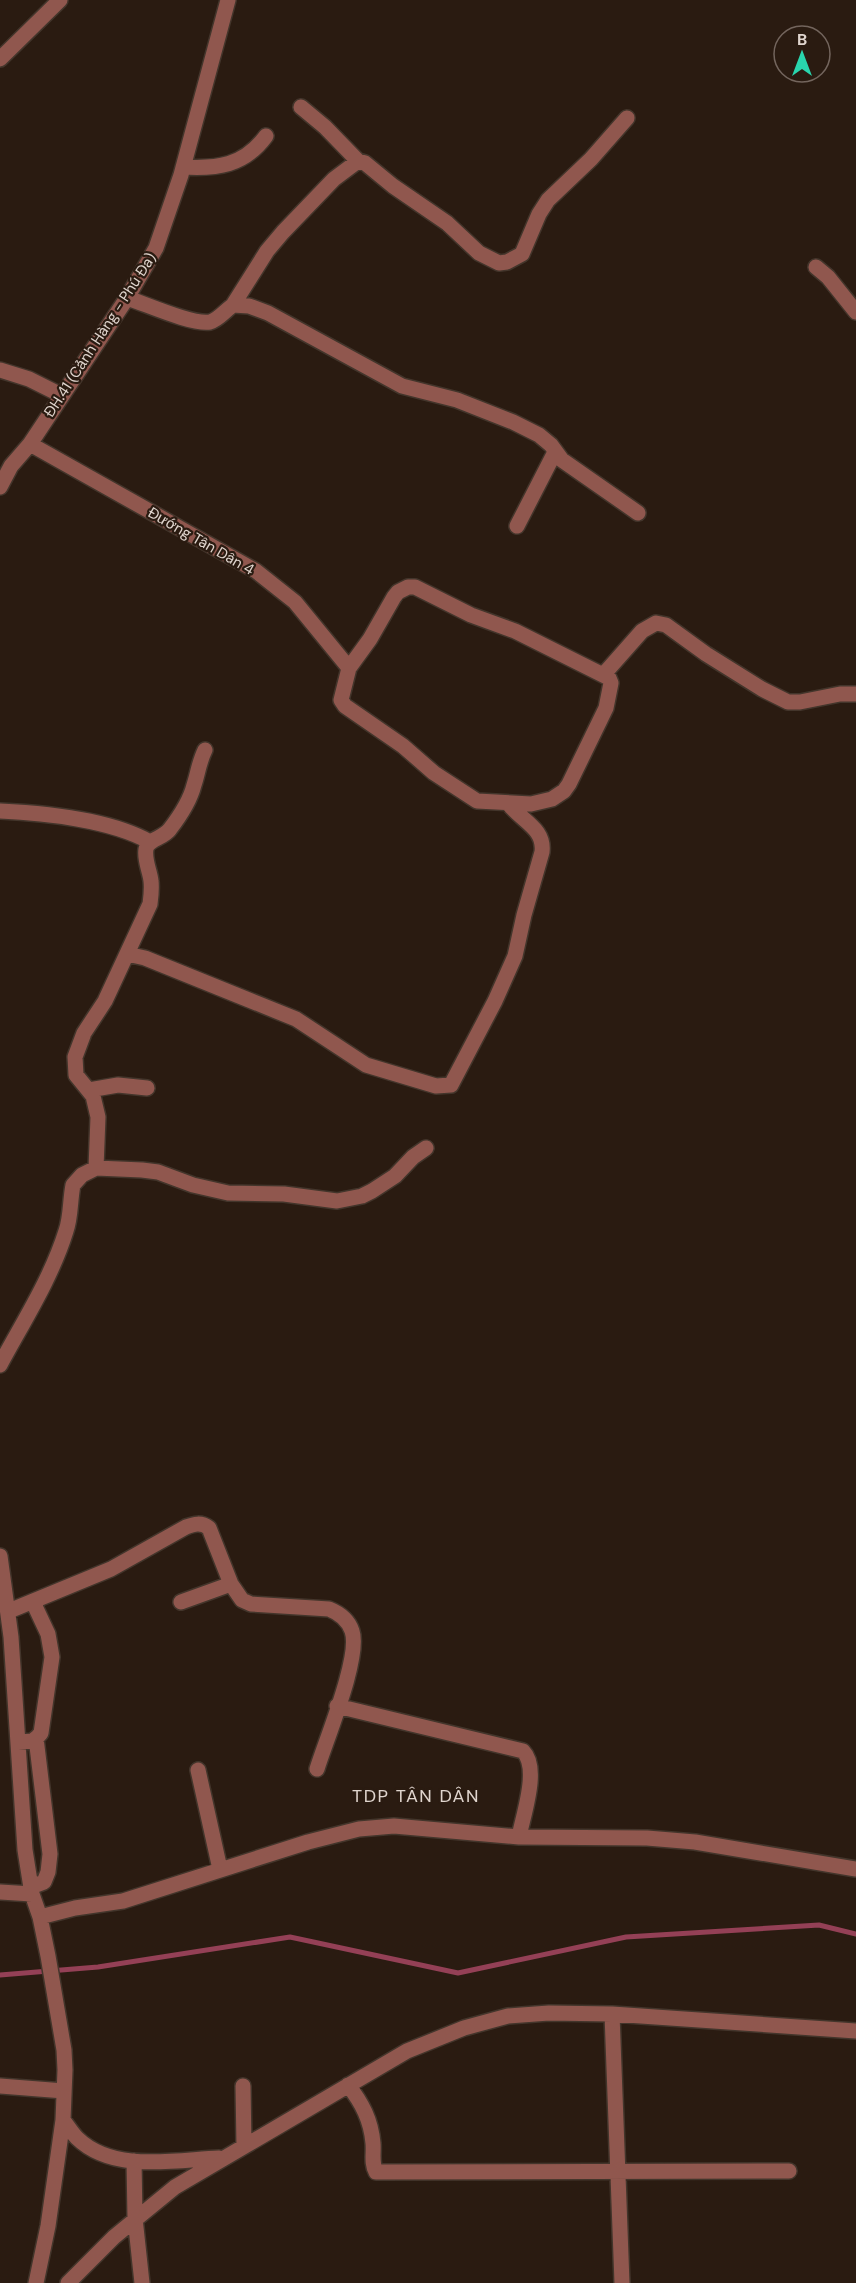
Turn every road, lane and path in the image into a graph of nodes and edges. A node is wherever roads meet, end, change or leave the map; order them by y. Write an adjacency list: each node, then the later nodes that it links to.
1 (60, 0): 3 (street)
2 (228, 0): 8 (street, ĐH.41 (Cảnh Hàng - Phú Đa))
3 (0, 59)
4 (301, 107): 7 (street)
5 (627, 118): 7 (street)
6 (266, 136): 8 (street)
7 (358, 161): 11 (street)
8 (183, 167): 10 (street, ĐH.41 (Cảnh Hàng - Phú Đa))
9 (816, 267): 12 (street)
10 (127, 298): 11 (street); 14 (street, ĐH.41 (Cảnh Hàng - Phú Đa))
11 (233, 305): 16 (street)
12 (856, 312)
13 (0, 369): 14 (street)
14 (61, 395): 15 (street, ĐH.41 (Cảnh Hàng - Phú Đa))
15 (30, 444): 17 (street, ĐH.41 (Cảnh Hàng - Phú Đa)); 20 (street, Đướng Tân Dân 4)
16 (555, 452): 18 (street); 19 (street)
17 (0, 487)
18 (638, 513)
19 (517, 526)
20 (349, 668): 21 (street); 24 (street)
21 (604, 674): 22 (street); 24 (street)
22 (856, 694)
23 (205, 750): 26 (street)
24 (508, 803): 27 (street)
25 (0, 812): 26 (street)
26 (150, 842): 27 (street)
27 (127, 954): 29 (street)
28 (147, 1088): 29 (street)
29 (89, 1090): 31 (street)
30 (426, 1148): 31 (street)
31 (96, 1168): 32 (street)
32 (0, 1365)
33 (0, 1556): 37 (street)
34 (231, 1584): 35 (street); 36 (street); 39 (street)
35 (33, 1602): 37 (street); 40 (street)
36 (181, 1602)
37 (9, 1611): 38 (street)
38 (6, 1638): 41 (street)
39 (337, 1706): 42 (street); 44 (street)
40 (36, 1738): 41 (street); 47 (street)
41 (18, 1742): 47 (street)
42 (317, 1769)
43 (198, 1770): 45 (street)
44 (519, 1837): 45 (street); 46 (street)
45 (220, 1869): 49 (street)
46 (856, 1869)
47 (32, 1891): 48 (street); 49 (street)
48 (0, 1892)
49 (40, 1917): 55 (street)
50 (612, 2014): 51 (street); 52 (street); 60 (street)
51 (856, 2031)
52 (348, 2085): 57 (street); 60 (street)
53 (0, 2086): 55 (street)
54 (243, 2086): 57 (street)
55 (64, 2091): 56 (street)
56 (63, 2120): 59 (street); 63 (street)
57 (244, 2146): 58 (street)
58 (222, 2158): 59 (street); 62 (street)
59 (134, 2161): 62 (street)
60 (618, 2170): 61 (street); 66 (street)
61 (789, 2170)
62 (135, 2218): 64 (street); 65 (street)
63 (36, 2283)
64 (68, 2283)
65 (142, 2283)
66 (622, 2283)

